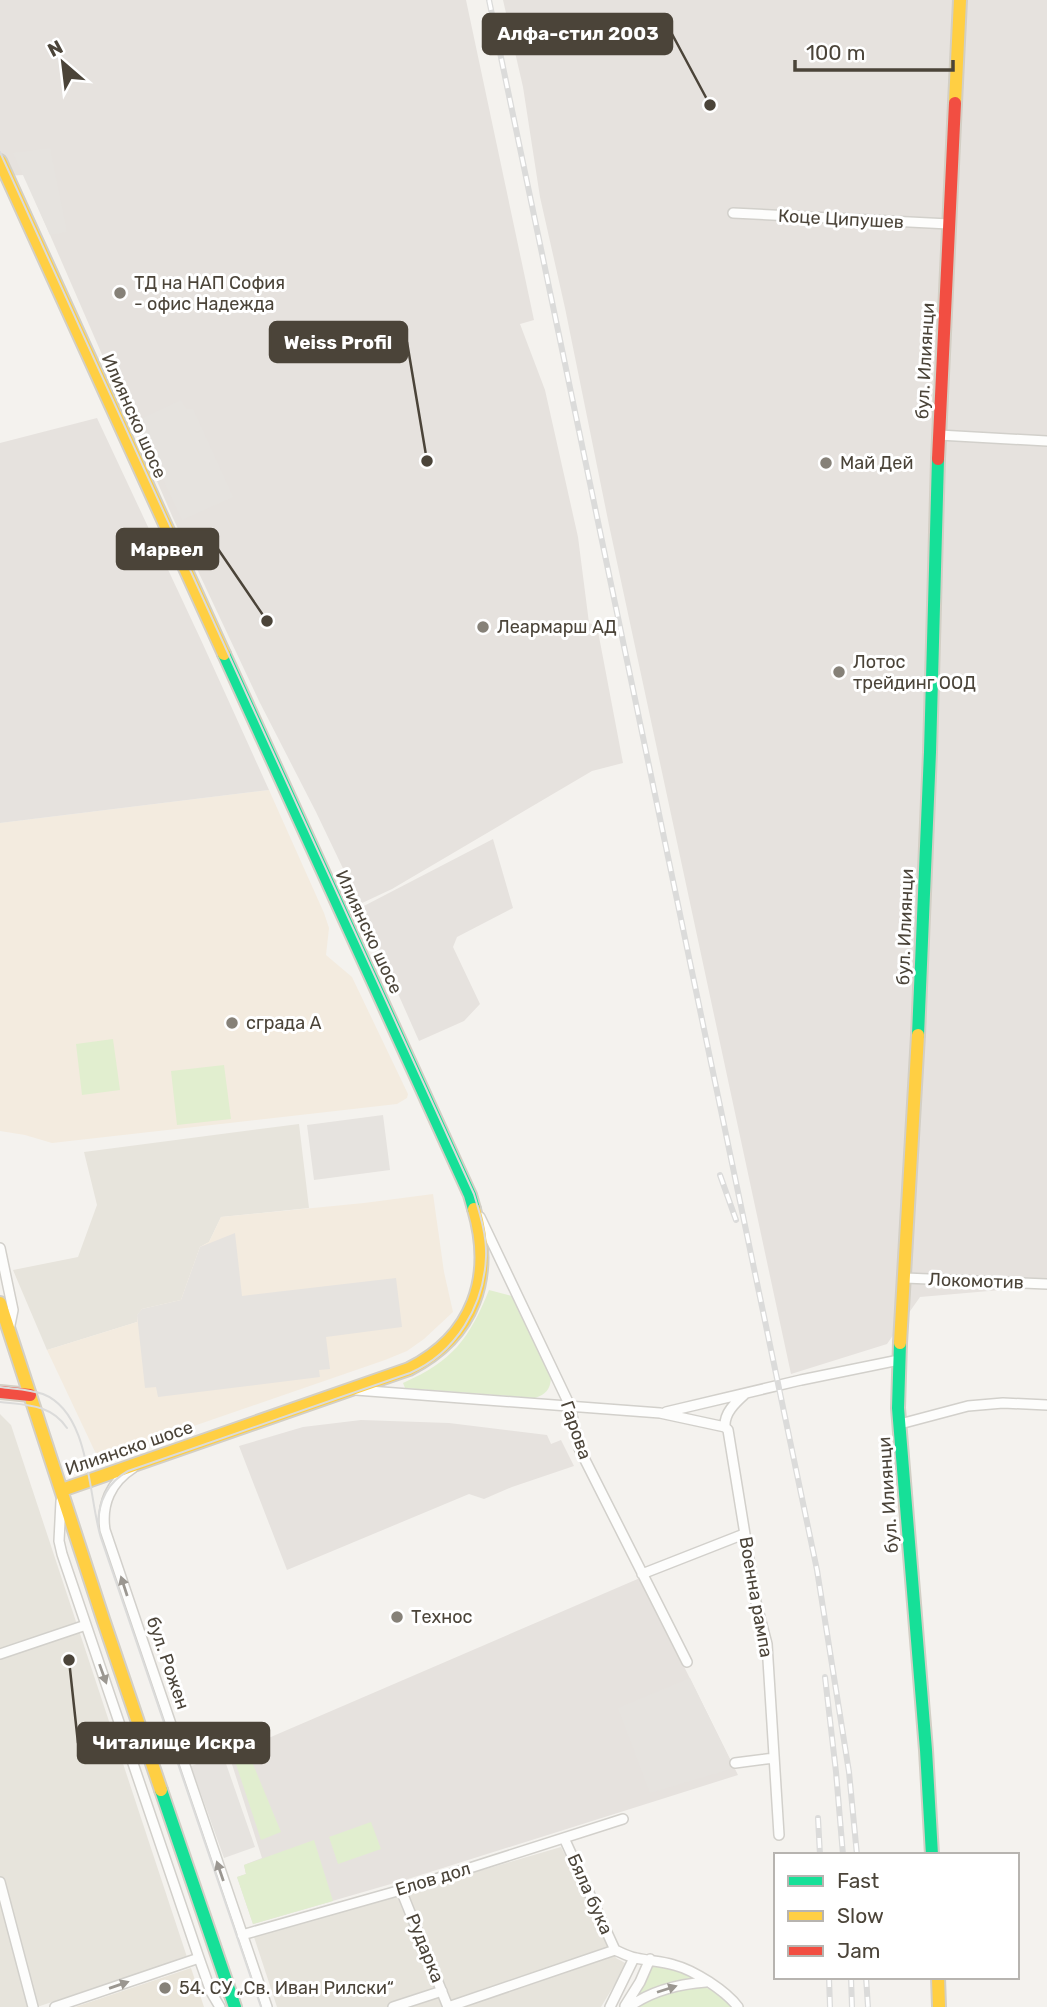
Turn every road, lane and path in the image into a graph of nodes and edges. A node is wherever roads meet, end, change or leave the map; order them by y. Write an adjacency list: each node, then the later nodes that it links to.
1 (960, 0): 5 (street, бул. Илиянци)
2 (0, 161): 3 (street, Илиянско шосе)
3 (5, 186): 8 (street, Илиянско шосе)
4 (733, 214): 5 (street, Коце Ципушев)
5 (949, 224): 6 (street, бул. Илиянци)
6 (939, 435): 7 (street); 10 (street, бул. Илиянци)
7 (1047, 441)
8 (470, 1195): 15 (street, Илиянско шосе); 20 (street, Гарова)
9 (0, 1248): 13 (street)
10 (905, 1278): 11 (street, Локомотив); 14 (street, бул. Илиянци)
11 (1047, 1284)
12 (0, 1303): 13 (street)
13 (9, 1330): 18 (street)
14 (899, 1360): 17 (street); 22 (street, бул. Илиянци)
15 (351, 1389): 20 (street); 24 (street, Илиянско шосе)
16 (0, 1392): 18 (street)
17 (746, 1393): 21 (street); 23 (street)
18 (30, 1395): 25 (street)
19 (1047, 1405): 22 (street)
20 (570, 1406): 21 (street); 27 (street, Гарова)
21 (660, 1413): 23 (street)
22 (900, 1424): 36 (street, бул. Илиянци)
23 (725, 1427): 26 (street, Военна рампа)
24 (144, 1462): 25 (street, Илиянско шосе); 40 (street, бул. Рожен, one-way to 24)
25 (62, 1490): 28 (street); 51 (street)
26 (744, 1534): 27 (street); 31 (street, Военна рампа)
27 (642, 1574): 30 (street, Гарова)
28 (86, 1625): 29 (street); 42 (street, one-way to 42)
29 (0, 1654)
30 (687, 1662)
31 (774, 1758): 32 (street); 34 (street, Военна рампа)
32 (735, 1763)
33 (623, 1819): 35 (street, Елов дол)
34 (779, 1836)
35 (564, 1838): 38 (street, Елов дол); 41 (street, Бяла бука)
36 (932, 1853)
37 (0, 1882): 39 (street)
38 (401, 1890): 40 (street, Елов дол); 47 (street, Рударка)
39 (4, 1912): 48 (street)
40 (242, 1935): 52 (street, бул. Рожен)
41 (615, 1950): 43 (street); 54 (street)
42 (199, 1958): 49 (street, one-way to 42); 50 (street)
43 (634, 1958): 44 (street); 55 (street)
44 (650, 1959): 46 (street); 56 (street)
45 (938, 1979): 58 (street)
46 (708, 1982): 56 (street, one-way to 46); 57 (street)
47 (442, 1991): 53 (street); 54 (street, Рударка)
48 (33, 2007)
49 (55, 2007)
50 (220, 2007)
51 (235, 2007)
52 (267, 2007)
53 (393, 2007)
54 (448, 2007)
55 (610, 2007)
56 (626, 2007)
57 (738, 2007)
58 (939, 2007)

